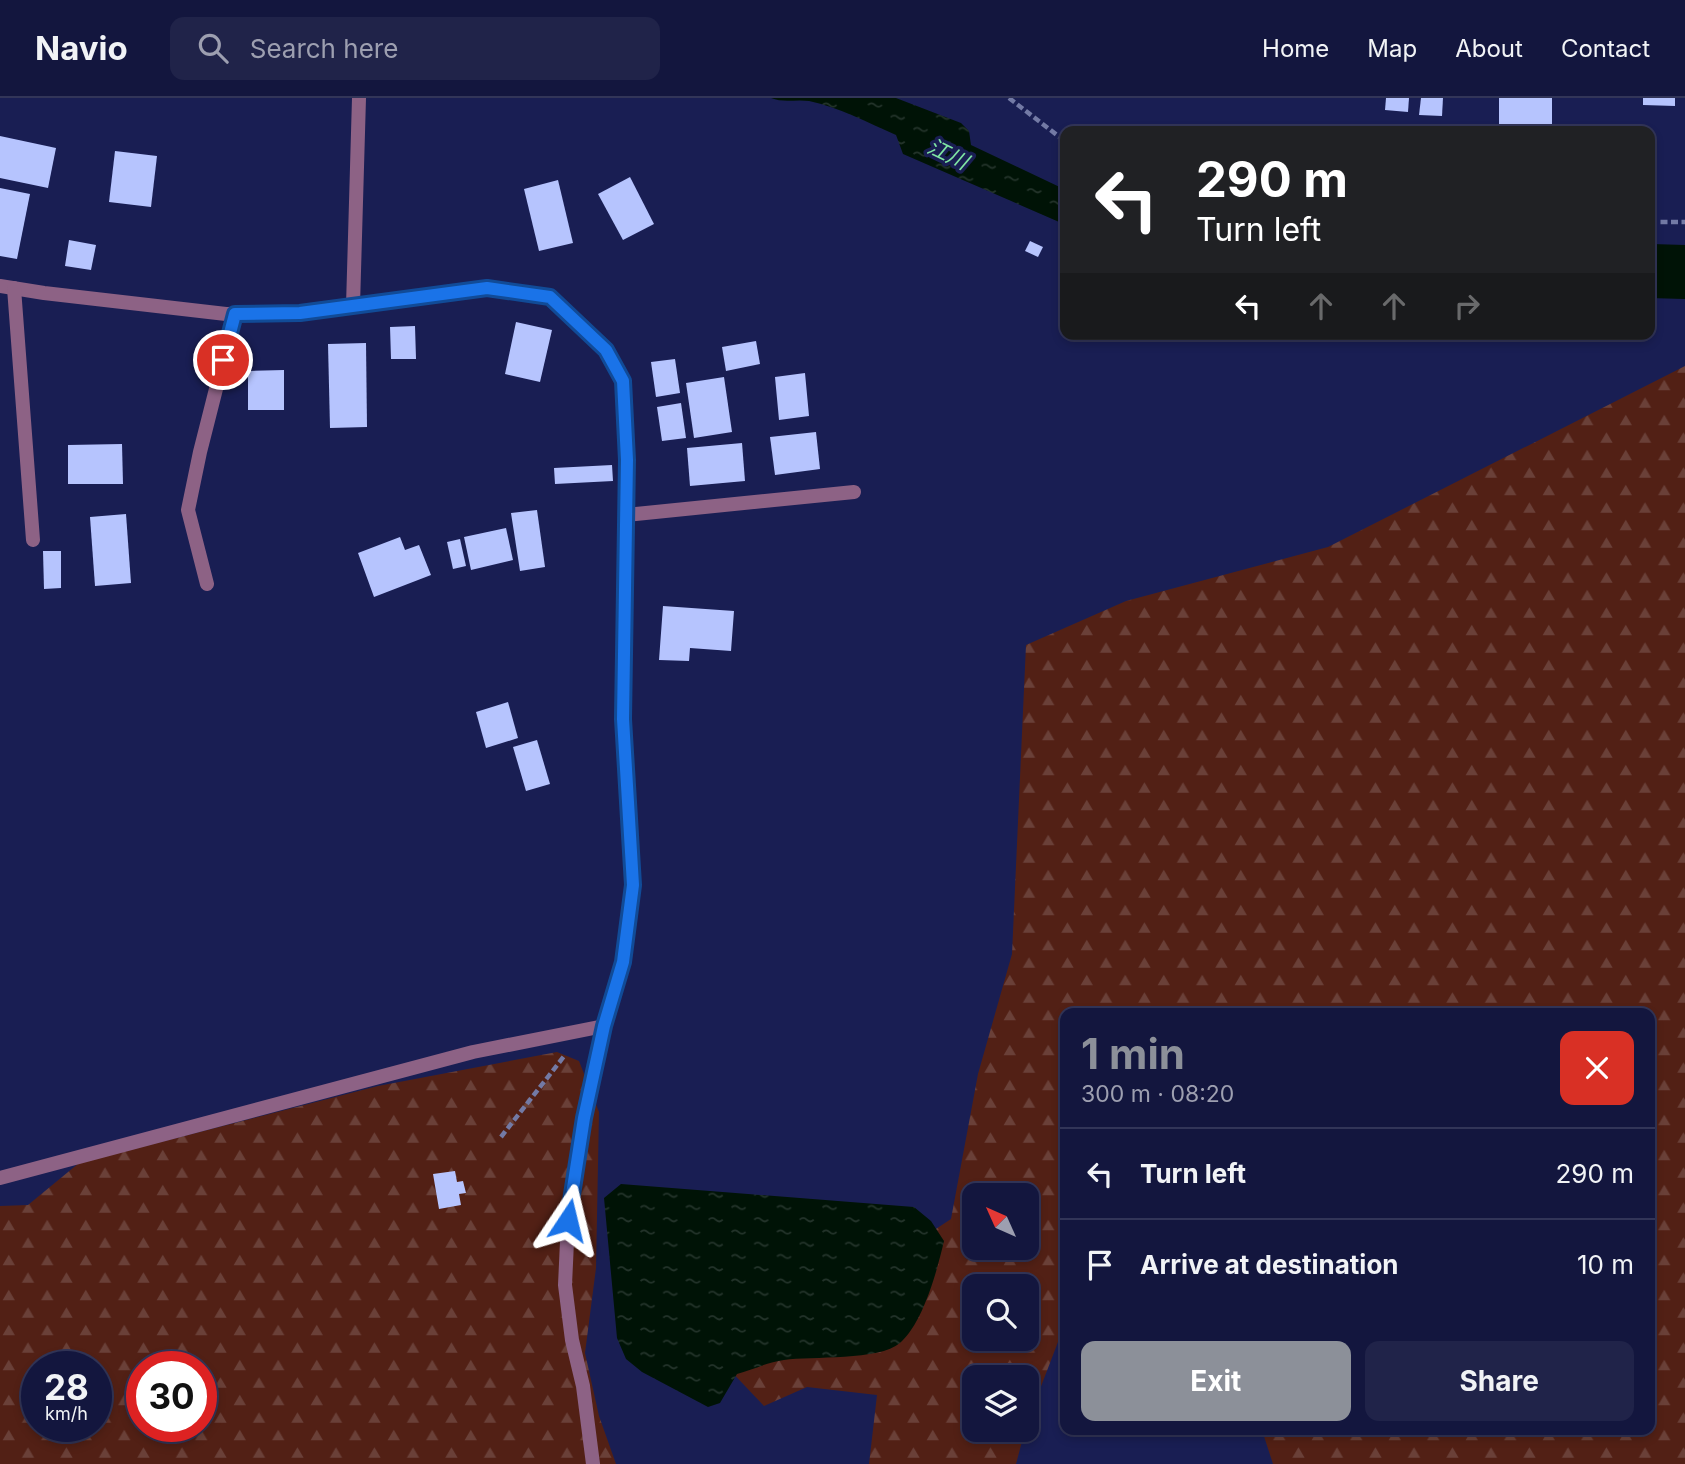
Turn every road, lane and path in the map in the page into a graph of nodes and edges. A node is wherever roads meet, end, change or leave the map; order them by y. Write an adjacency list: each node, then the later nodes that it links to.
1 (359, 98): 7 (street)
2 (1009, 98): 3 (path)
3 (1060, 137)
4 (1655, 222): 5 (path)
5 (1685, 222)
6 (7, 287): 8 (street); 11 (street)
7 (353, 306): 8 (street); 10 (street)
8 (235, 314): 12 (street)
9 (854, 492): 10 (street)
10 (626, 515): 13 (street)
11 (33, 540)
12 (207, 584)
13 (604, 1026): 14 (street); 17 (street)
14 (585, 1030): 15 (path); 16 (street)
15 (501, 1137)
16 (0, 1178)
17 (593, 1464)

